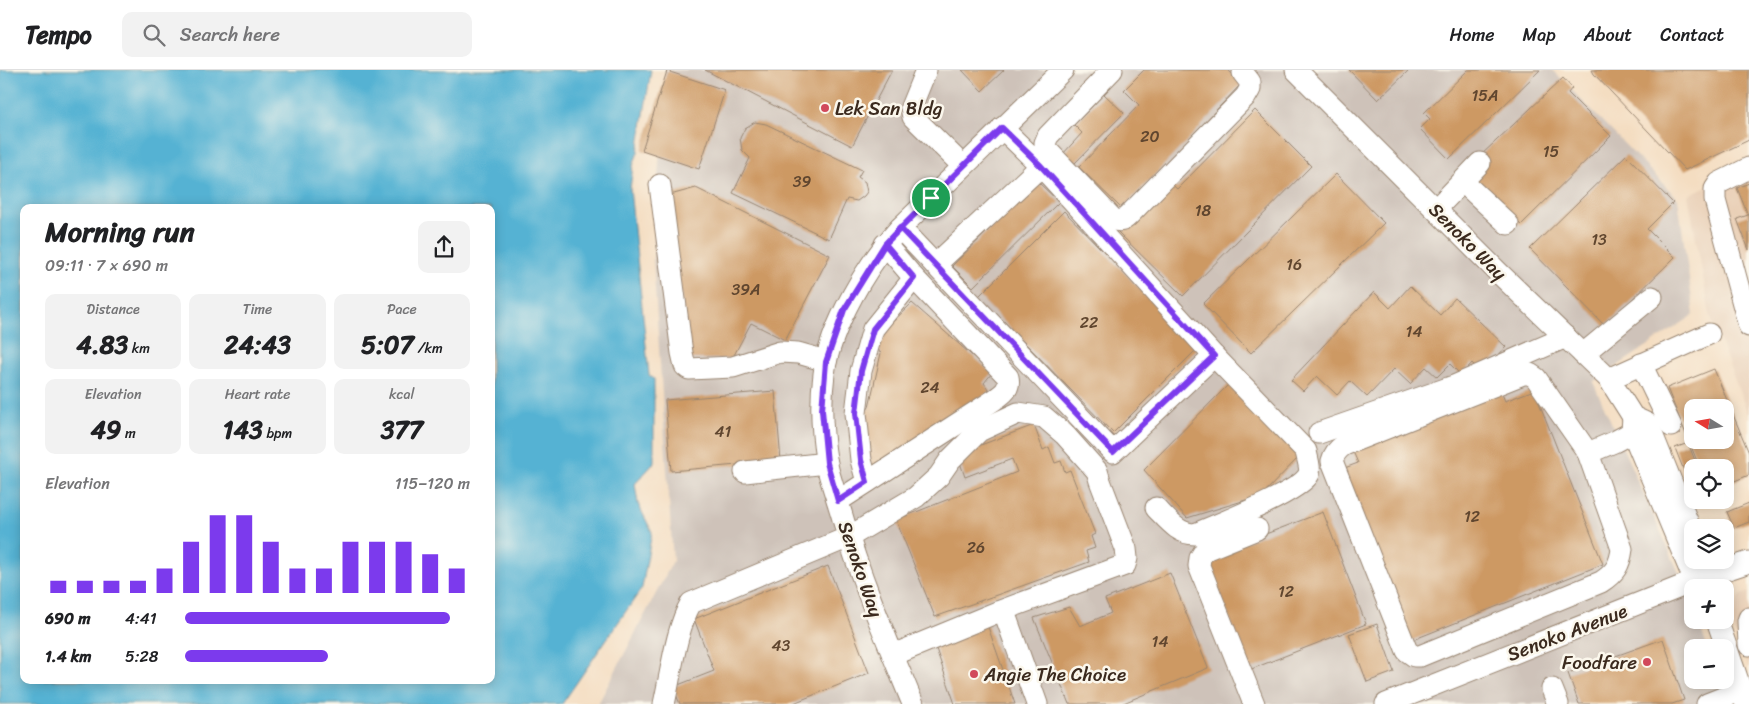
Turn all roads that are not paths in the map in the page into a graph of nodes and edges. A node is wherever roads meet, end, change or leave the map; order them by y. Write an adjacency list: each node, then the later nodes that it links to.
1 (926, 70): 8 (street)
2 (1063, 70): 6 (street, Senoko Way)
3 (1112, 70): 4 (street)
4 (1243, 71)
5 (1302, 72): 13 (street, Senoko Way)
6 (1002, 128): 8 (street, Senoko Way); 9 (street)
7 (1480, 163): 11 (street)
8 (963, 166): 15 (street, Senoko Way)
9 (1041, 166): 17 (street); 24 (street)
10 (1749, 168): 20 (street)
11 (1463, 182): 13 (street); 14 (street)
12 (660, 185): 25 (street)
13 (1436, 209): 22 (street, Senoko Way)
14 (1508, 224)
15 (900, 228): 16 (street, Senoko Way); 17 (street)
16 (885, 244): 18 (street); 25 (street, Senoko Way)
17 (935, 265): 24 (street)
18 (914, 278): 34 (street); 34 (street)
19 (1652, 297): 23 (street)
20 (1749, 326)
21 (1709, 334): 26 (street)
22 (1566, 336): 23 (street, Senoko Way); 30 (street)
23 (1584, 354): 27 (street, Senoko Way)
24 (1214, 356): 36 (street)
25 (826, 362): 32 (street, Senoko Way)
26 (1641, 364): 27 (street); 29 (street)
27 (1608, 380): 28 (street, Senoko Way)
28 (1638, 424): 31 (street); 37 (street, Senoko Way); 41 (street, Senoko Way)
29 (1671, 426)
30 (1319, 433)
31 (1588, 453): 31 (street)
32 (827, 463): 33 (street); 35 (street, Senoko Way)
33 (745, 472)
34 (867, 482): 35 (street)
35 (838, 501): 39 (street, Senoko Way)
36 (1156, 508)
37 (1685, 519)
38 (1256, 529): 51 (street)
39 (848, 537): 46 (street, Senoko Way); 46 (street); 48 (street)
40 (1749, 562): 41 (street, Senoko Avenue)
41 (1703, 578): 52 (street, Senoko Avenue)
42 (1749, 618): 45 (street)
43 (1007, 620): 50 (street)
44 (1720, 629): 47 (street)
45 (1749, 644)
46 (893, 655): 49 (street, Senoko Way)
47 (1743, 697): 53 (street)
48 (664, 704)
49 (913, 704)
50 (1037, 704)
51 (1254, 704)
52 (1386, 704)
53 (1707, 704)

